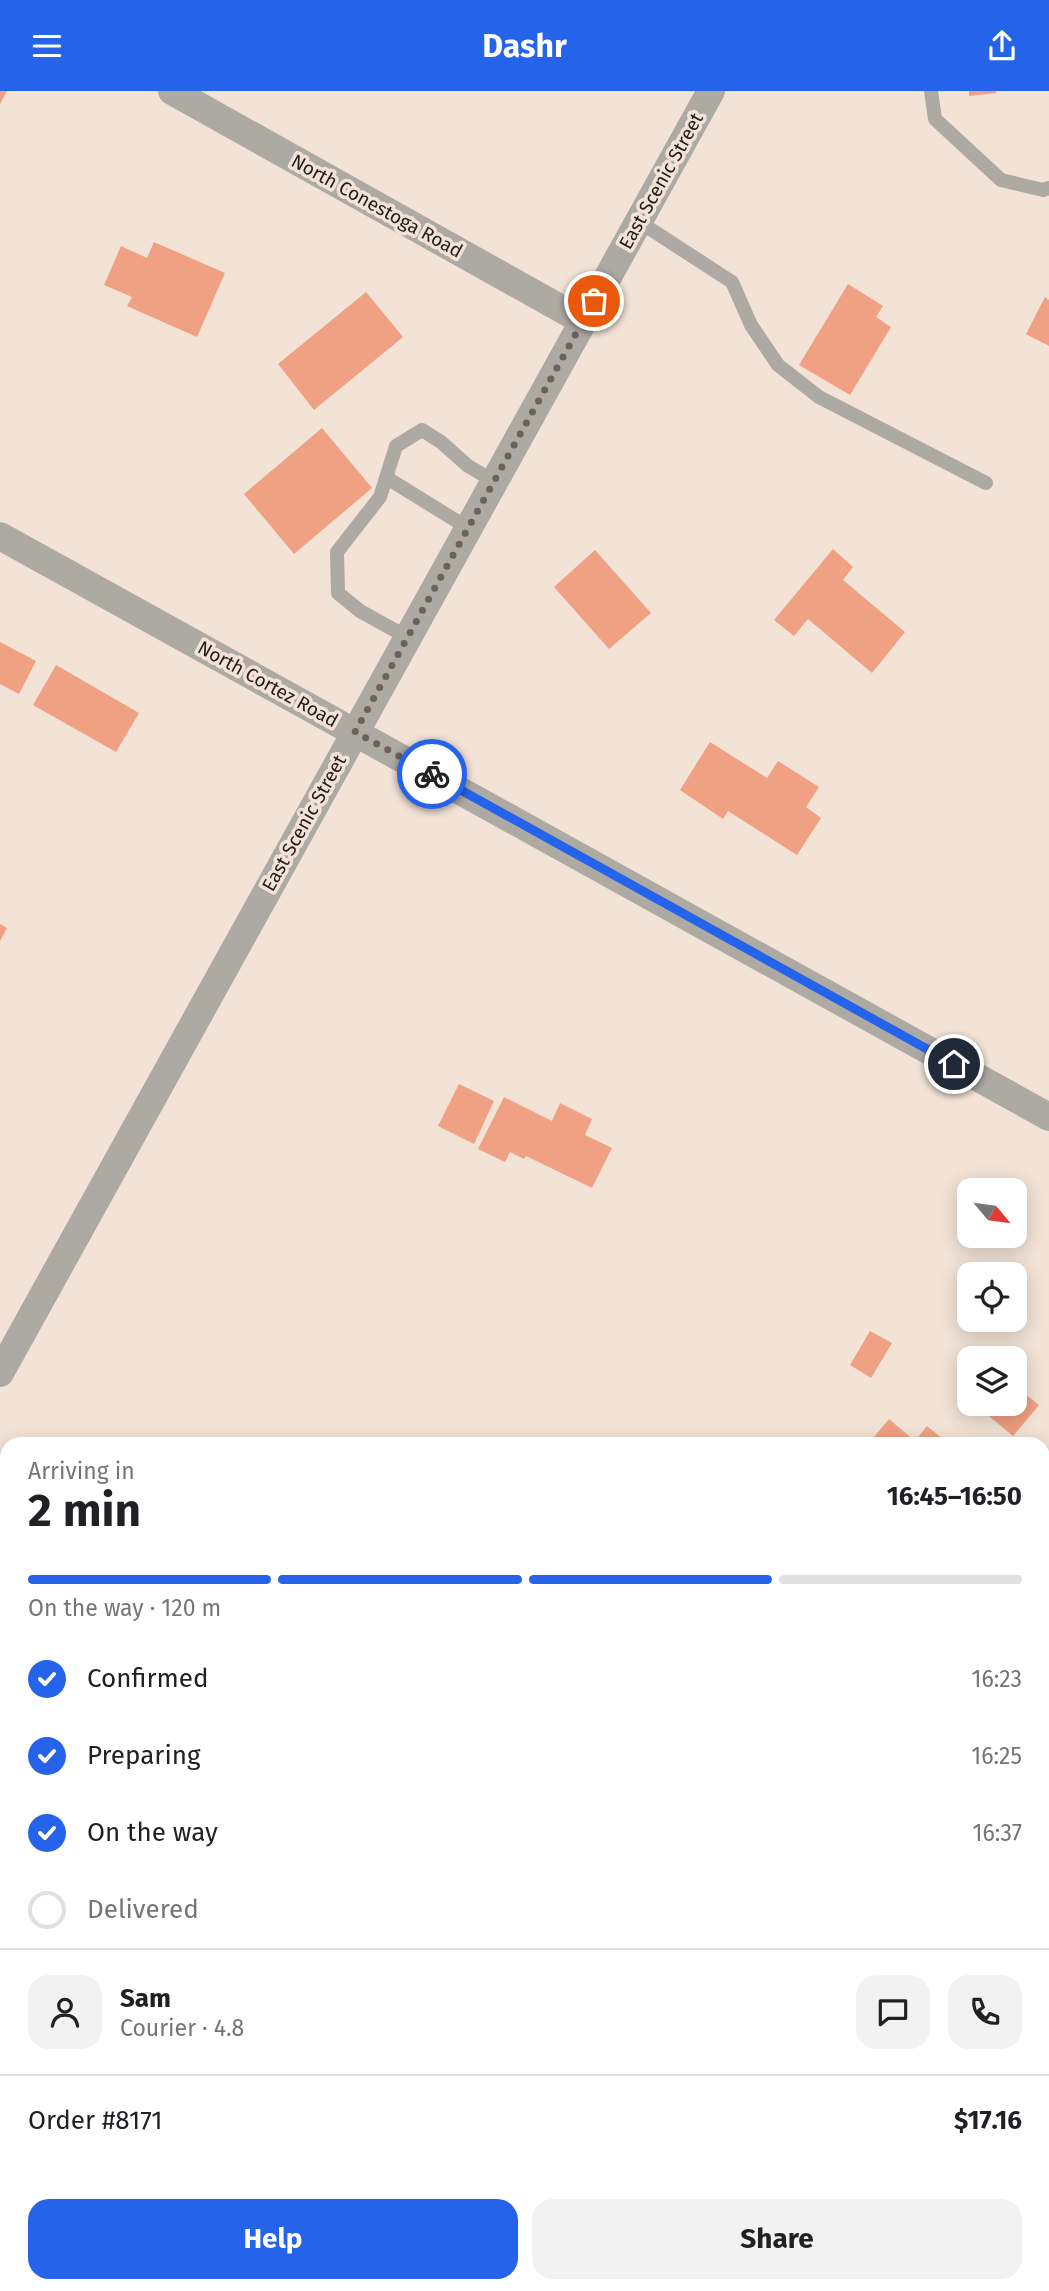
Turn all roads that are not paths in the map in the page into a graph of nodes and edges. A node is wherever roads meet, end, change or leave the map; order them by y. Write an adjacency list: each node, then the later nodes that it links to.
1 (172, 91): 6 (street, North Conestoga Road)
2 (711, 91): 5 (street, East Scenic Street)
3 (932, 91): 4 (lane)
4 (1049, 188)
5 (639, 221): 6 (street, East Scenic Street); 9 (lane)
6 (583, 321): 8 (street, East Scenic Street)
7 (387, 478): 8 (lane); 10 (lane); 12 (lane)
8 (494, 481): 10 (street, East Scenic Street)
9 (986, 483)
10 (468, 528): 12 (street, East Scenic Street)
11 (0, 536): 13 (street, North Cortez Road)
12 (407, 636): 13 (street, East Scenic Street)
13 (355, 732): 14 (street, North Cortez Road); 15 (street, East Scenic Street)
14 (1049, 1117)
15 (0, 1373)

